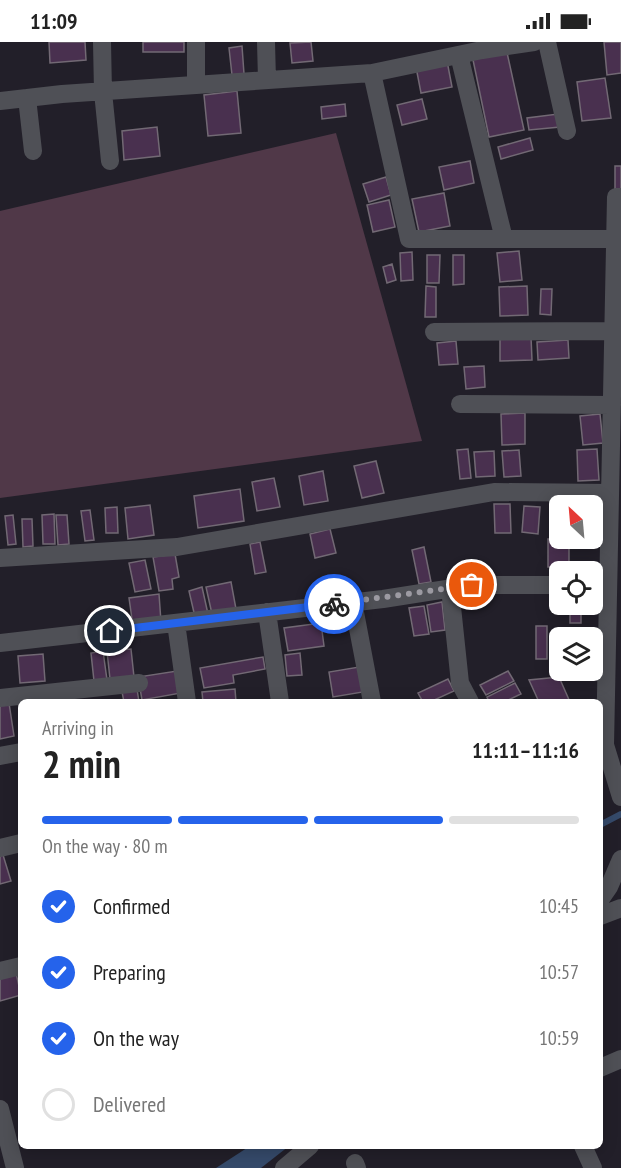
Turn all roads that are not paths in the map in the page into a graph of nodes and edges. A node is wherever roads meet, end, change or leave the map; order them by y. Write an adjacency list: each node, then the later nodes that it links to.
1 (102, 42): 10 (street)
2 (196, 42): 9 (street)
3 (266, 42): 8 (street)
4 (534, 42): 6 (street)
5 (548, 42): 13 (street)
6 (459, 55): 7 (street); 17 (street)
7 (372, 73): 8 (street); 17 (street)
8 (267, 80): 9 (street)
9 (196, 85): 10 (street)
10 (104, 92): 11 (street); 15 (street)
11 (27, 98): 12 (street); 14 (street)
12 (0, 100)
13 (567, 131)
14 (33, 151)
15 (110, 161)
16 (621, 196): 18 (street)
17 (504, 239): 18 (street)
18 (615, 239): 19 (street)
19 (618, 296): 20 (street)
20 (613, 331): 21 (street); 22 (street)
21 (434, 332)
22 (617, 381): 24 (street)
23 (460, 404): 24 (street)
24 (612, 405): 25 (street)
25 (616, 472): 26 (street)
26 (610, 493): 27 (street); 28 (street)
27 (0, 558)
28 (615, 561): 29 (street)
29 (603, 580)
30 (549, 585): 31 (street)
31 (450, 588): 32 (street); 42 (street)
32 (353, 602): 33 (street); 41 (street)
33 (267, 612): 35 (street); 40 (street)
34 (601, 615): 43 (street)
35 (176, 623): 36 (street); 39 (street)
36 (0, 644)
37 (139, 683): 38 (street)
38 (0, 699)
39 (187, 699)
40 (280, 699)
41 (371, 699)
42 (468, 699)
43 (603, 699)
44 (603, 705): 47 (street)
45 (18, 753): 46 (street)
46 (0, 756)
47 (619, 792)
48 (18, 844): 49 (street)
49 (0, 848)
50 (621, 859): 51 (street)
51 (603, 896)
52 (621, 908): 53 (street)
53 (603, 915)
54 (18, 967): 55 (street)
55 (0, 971)
56 (621, 1059): 57 (street)
57 (603, 1067)
58 (0, 1109): 61 (street)
59 (306, 1149): 62 (street)
60 (584, 1149): 63 (street)
61 (15, 1168)
62 (284, 1168)
63 (593, 1168)

